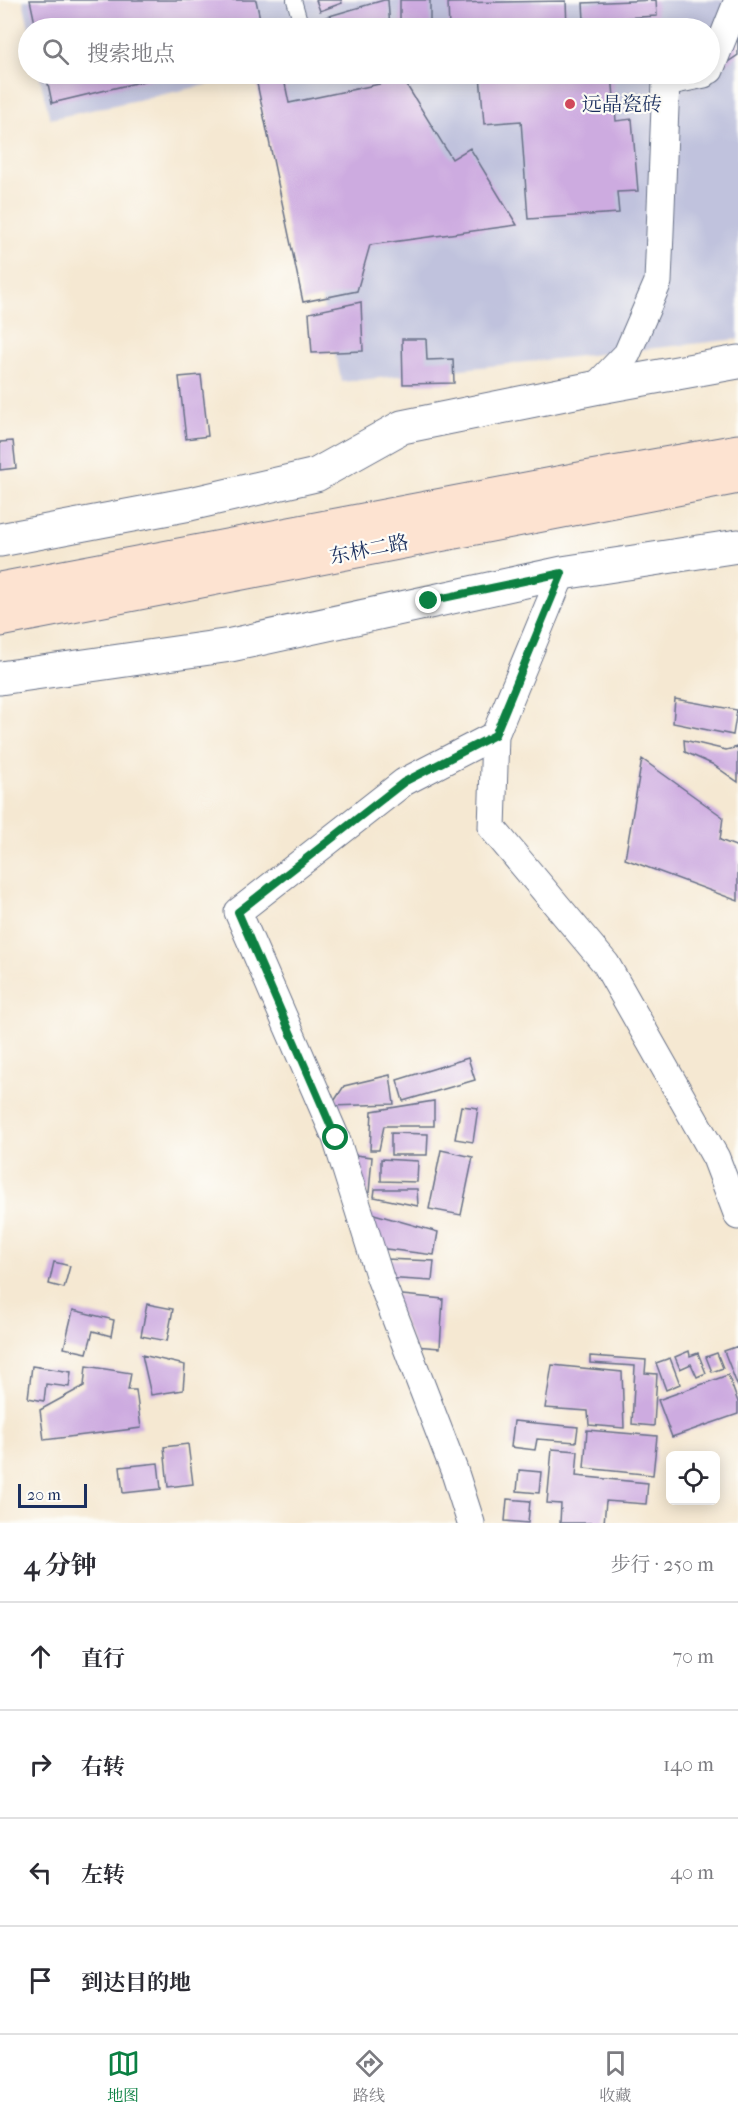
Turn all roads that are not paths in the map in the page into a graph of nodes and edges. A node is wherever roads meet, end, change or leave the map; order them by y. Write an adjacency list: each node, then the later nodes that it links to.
1 (294, 0): 3 (lane)
2 (738, 0): 4 (street)
3 (299, 18)
4 (720, 45)
5 (666, 84): 7 (street)
6 (738, 362): 7 (street)
7 (594, 388): 10 (street)
8 (738, 451): 13 (main road, 东林二路)
9 (738, 477): 14 (main road, 东林二路)
10 (0, 540)
11 (729, 552): 12 (street)
12 (562, 573): 15 (street); 16 (street)
13 (0, 589)
14 (0, 620)
15 (0, 678)
16 (495, 735): 17 (street); 18 (street)
17 (738, 1216)
18 (471, 1523)

